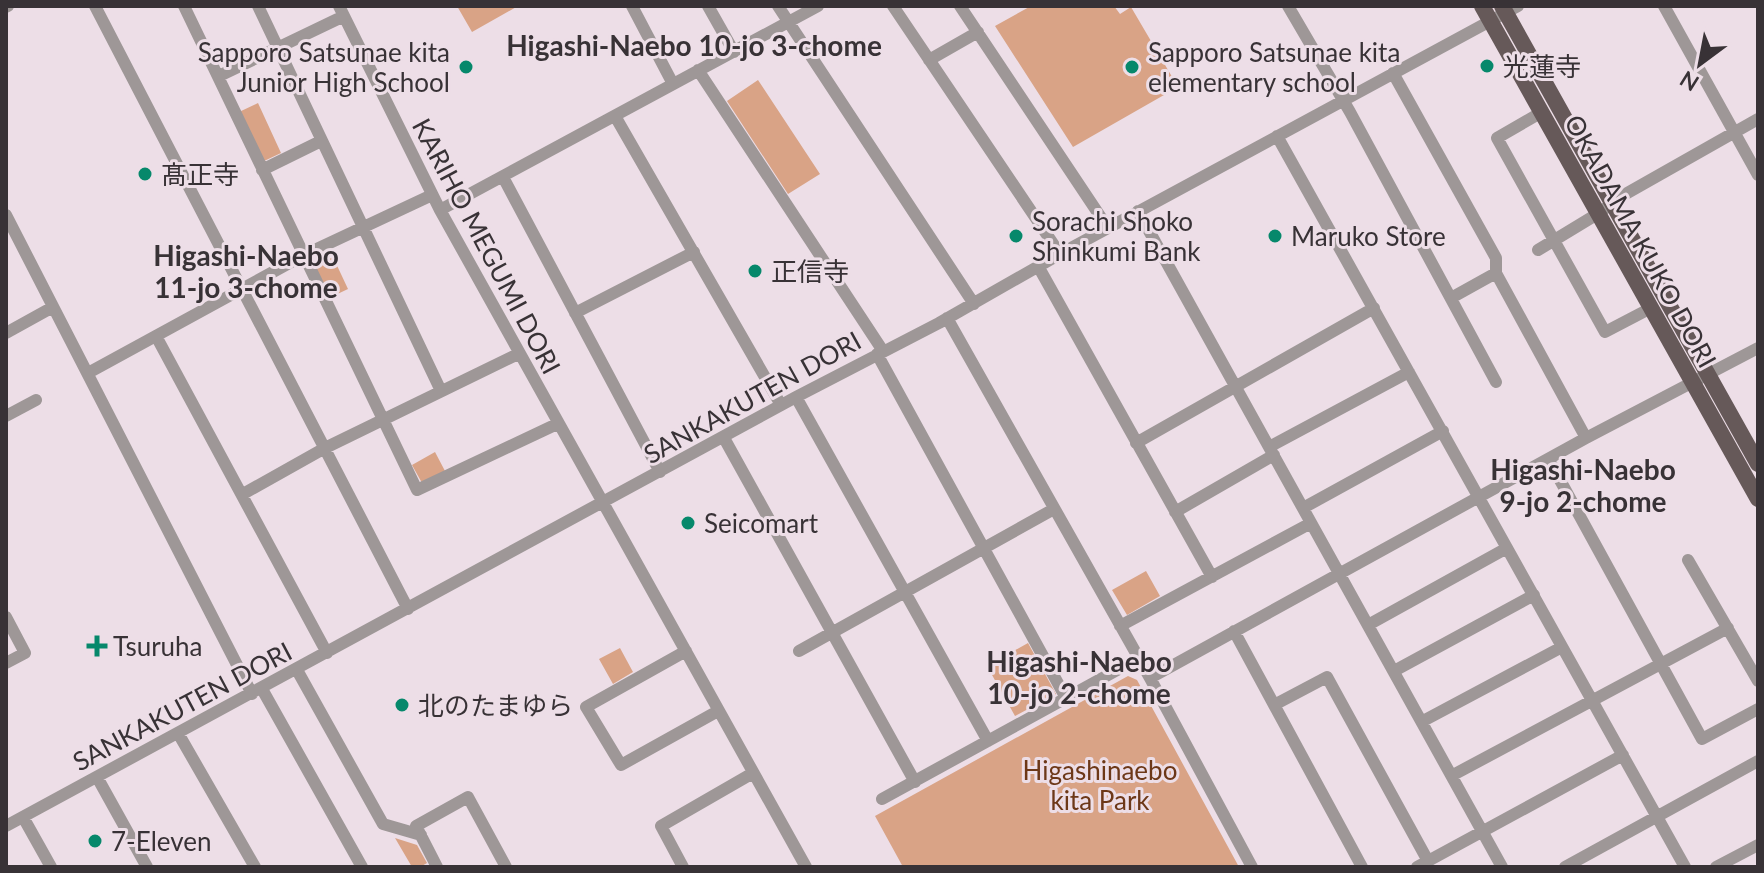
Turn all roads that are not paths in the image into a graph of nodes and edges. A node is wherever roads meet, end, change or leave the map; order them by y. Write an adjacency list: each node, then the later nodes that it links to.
1 (95, 6): 48 (street)
2 (184, 6): 22 (street)
3 (258, 6): 17 (street)
4 (632, 6): 23 (street)
5 (708, 6): 18 (street)
6 (778, 6): 15 (street)
7 (818, 6): 15 (street)
8 (893, 6): 19 (street)
9 (960, 6): 16 (street)
10 (1288, 6): 24 (street)
11 (1664, 6): 28 (street)
12 (1509, 8): 14 (street, SANKAKUTEN DORI); 35 (main road, OKADAMA KUKO DORI)
13 (341, 11): 17 (street); 34 (street, KARIHO MEGUMI DORI)
14 (1486, 14): 21 (street, SANKAKUTEN DORI); 25 (main road, OKADAMA KUKO DORI)
15 (787, 23): 18 (street); 50 (street)
16 (978, 32): 19 (street); 40 (street)
17 (278, 49): 22 (street); 30 (street)
18 (734, 52): 20 (street)
19 (929, 60): 44 (street)
20 (698, 70): 23 (street); 59 (street)
21 (1393, 73): 24 (street, SANKAKUTEN DORI); 47 (street)
22 (219, 76): 31 (street)
23 (673, 84): 26 (street)
24 (1343, 99): 29 (street, SANKAKUTEN DORI); 49 (street)
25 (1542, 112): 35 (main road, OKADAMA KUKO DORI); 41 (street)
26 (615, 116): 33 (street); 43 (street)
27 (1758, 119): 28 (street)
28 (1734, 133): 32 (street); 35 (street)
29 (1277, 136): 37 (street, SANKAKUTEN DORI); 52 (street)
30 (321, 141): 31 (street); 39 (street)
31 (262, 170): 45 (street)
32 (1758, 175)
33 (503, 177): 36 (street); 54 (street)
34 (432, 195): 36 (street, KARIHO MEGUMI DORI); 39 (street)
35 (1605, 208): 41 (street); 53 (main road, OKADAMA KUKO DORI); 63 (main road, OKADAMA KUKO DORI)
36 (440, 210): 60 (street, KARIHO MEGUMI DORI)
37 (1138, 211): 40 (street, SANKAKUTEN DORI); 65 (street)
38 (6, 215): 51 (street)
39 (362, 226): 45 (street); 66 (street)
40 (1108, 228): 44 (street, SANKAKUTEN DORI)
41 (1555, 240): 42 (street); 53 (street)
42 (1538, 250)
43 (694, 252): 54 (street); 69 (street)
44 (1060, 254): 46 (street, SANKAKUTEN DORI)
45 (304, 255): 48 (street); 71 (street)
46 (1038, 266): 50 (street, SANKAKUTEN DORI); 76 (street)
47 (1496, 273): 49 (street); 75 (street)
48 (242, 289): 57 (street); 77 (street)
49 (1451, 298): 64 (street)
50 (974, 304): 55 (street, SANKAKUTEN DORI)
51 (53, 307): 56 (street); 62 (street)
52 (1374, 308): 61 (street); 65 (street)
53 (1651, 308): 63 (main road, OKADAMA KUKO DORI)
54 (575, 313): 81 (street)
55 (947, 318): 59 (street, SANKAKUTEN DORI); 87 (street)
56 (6, 333)
57 (156, 336): 62 (street); 82 (street)
58 (1758, 348): 63 (street)
59 (880, 352): 67 (street, SANKAKUTEN DORI); 90 (street)
60 (518, 354): 66 (street); 72 (street, KARIHO MEGUMI DORI)
61 (1409, 372): 73 (street); 78 (street)
62 (88, 373): 115 (street)
63 (1700, 379): 75 (street); 80 (main road, OKADAMA KUKO DORI); 84 (main road, OKADAMA KUKO DORI)
64 (1496, 382)
65 (1235, 385): 76 (street); 78 (street)
66 (441, 391): 71 (street)
67 (796, 397): 69 (street, SANKAKUTEN DORI); 95 (street)
68 (36, 400): 70 (street)
69 (781, 405): 74 (street, SANKAKUTEN DORI)
70 (6, 416)
71 (382, 420): 72 (street); 77 (street)
72 (557, 424): 85 (street, KARIHO MEGUMI DORI)
73 (1443, 431): 83 (street); 86 (street)
74 (724, 438): 81 (street, SANKAKUTEN DORI); 103 (street)
75 (1586, 438): 79 (street)
76 (1136, 443): 88 (street)
77 (325, 448): 82 (street); 97 (street)
78 (1271, 451): 86 (street); 88 (street)
79 (1549, 460): 83 (street); 109 (street)
80 (1758, 464)
81 (660, 472): 85 (street, SANKAKUTEN DORI)
82 (243, 494): 107 (street)
83 (1479, 497): 91 (street); 93 (street)
84 (1758, 499)
85 (601, 504): 97 (street, SANKAKUTEN DORI); 105 (street, KARIHO MEGUMI DORI)
86 (1303, 508): 89 (street)
87 (1054, 509): 90 (street); 100 (street)
88 (1175, 512): 94 (street)
89 (1311, 523): 93 (street); 94 (street)
90 (985, 548): 95 (street); 116 (street)
91 (1507, 548): 96 (street); 99 (street)
92 (1688, 560): 101 (street)
93 (1340, 574): 99 (street); 102 (street)
94 (1212, 577): 100 (street)
95 (905, 590): 103 (street); 123 (street)
96 (1534, 595): 104 (street); 112 (street)
97 (408, 609): 107 (street, SANKAKUTEN DORI)
98 (6, 617): 110 (street)
99 (1368, 625): 112 (street)
100 (1120, 626): 108 (street)
101 (1728, 628): 109 (street); 114 (street)
102 (1234, 631): 113 (street); 118 (street)
103 (832, 633): 106 (street); 129 (street)
104 (1562, 647): 117 (street); 121 (street)
105 (686, 651): 120 (street, KARIHO MEGUMI DORI); 120 (street)
106 (799, 651)
107 (327, 653): 111 (street, SANKAKUTEN DORI)
108 (1139, 658): 113 (street); 116 (street)
109 (1662, 662): 117 (street); 119 (street)
110 (6, 663)
111 (297, 670): 115 (street, SANKAKUTEN DORI); 135 (street)
112 (1394, 671): 121 (street)
113 (1150, 678): 146 (street)
114 (1758, 681)
115 (257, 692): 122 (street, SANKAKUTEN DORI); 142 (street)
116 (1066, 698): 123 (street)
117 (1593, 701): 124 (street); 127 (street)
118 (1274, 705): 137 (street); 147 (street)
119 (1758, 709)
120 (718, 711): 126 (street, KARIHO MEGUMI DORI)
121 (1423, 721): 127 (street)
122 (178, 733): 128 (street, SANKAKUTEN DORI); 141 (street)
123 (988, 741): 129 (street)
124 (1623, 755): 131 (street); 134 (street)
125 (1758, 761): 131 (street)
126 (753, 773): 138 (street, KARIHO MEGUMI DORI); 145 (street)
127 (1453, 775): 134 (street)
128 (97, 777): 132 (street, SANKAKUTEN DORI); 140 (street)
129 (915, 782): 130 (street)
130 (882, 799)
131 (1658, 816): 149 (street); 150 (street)
132 (23, 817): 133 (street, SANKAKUTEN DORI); 139 (street)
133 (6, 826)
134 (1482, 830): 137 (street); 148 (street)
135 (421, 835): 143 (street); 144 (street)
136 (1758, 845): 151 (street)
137 (1422, 864)
138 (801, 865)
139 (51, 867)
140 (147, 867)
141 (255, 867)
142 (362, 867)
143 (437, 867)
144 (506, 867)
145 (683, 867)
146 (1252, 867)
147 (1362, 867)
148 (1502, 867)
149 (1565, 867)
150 (1685, 867)
151 (1716, 867)

